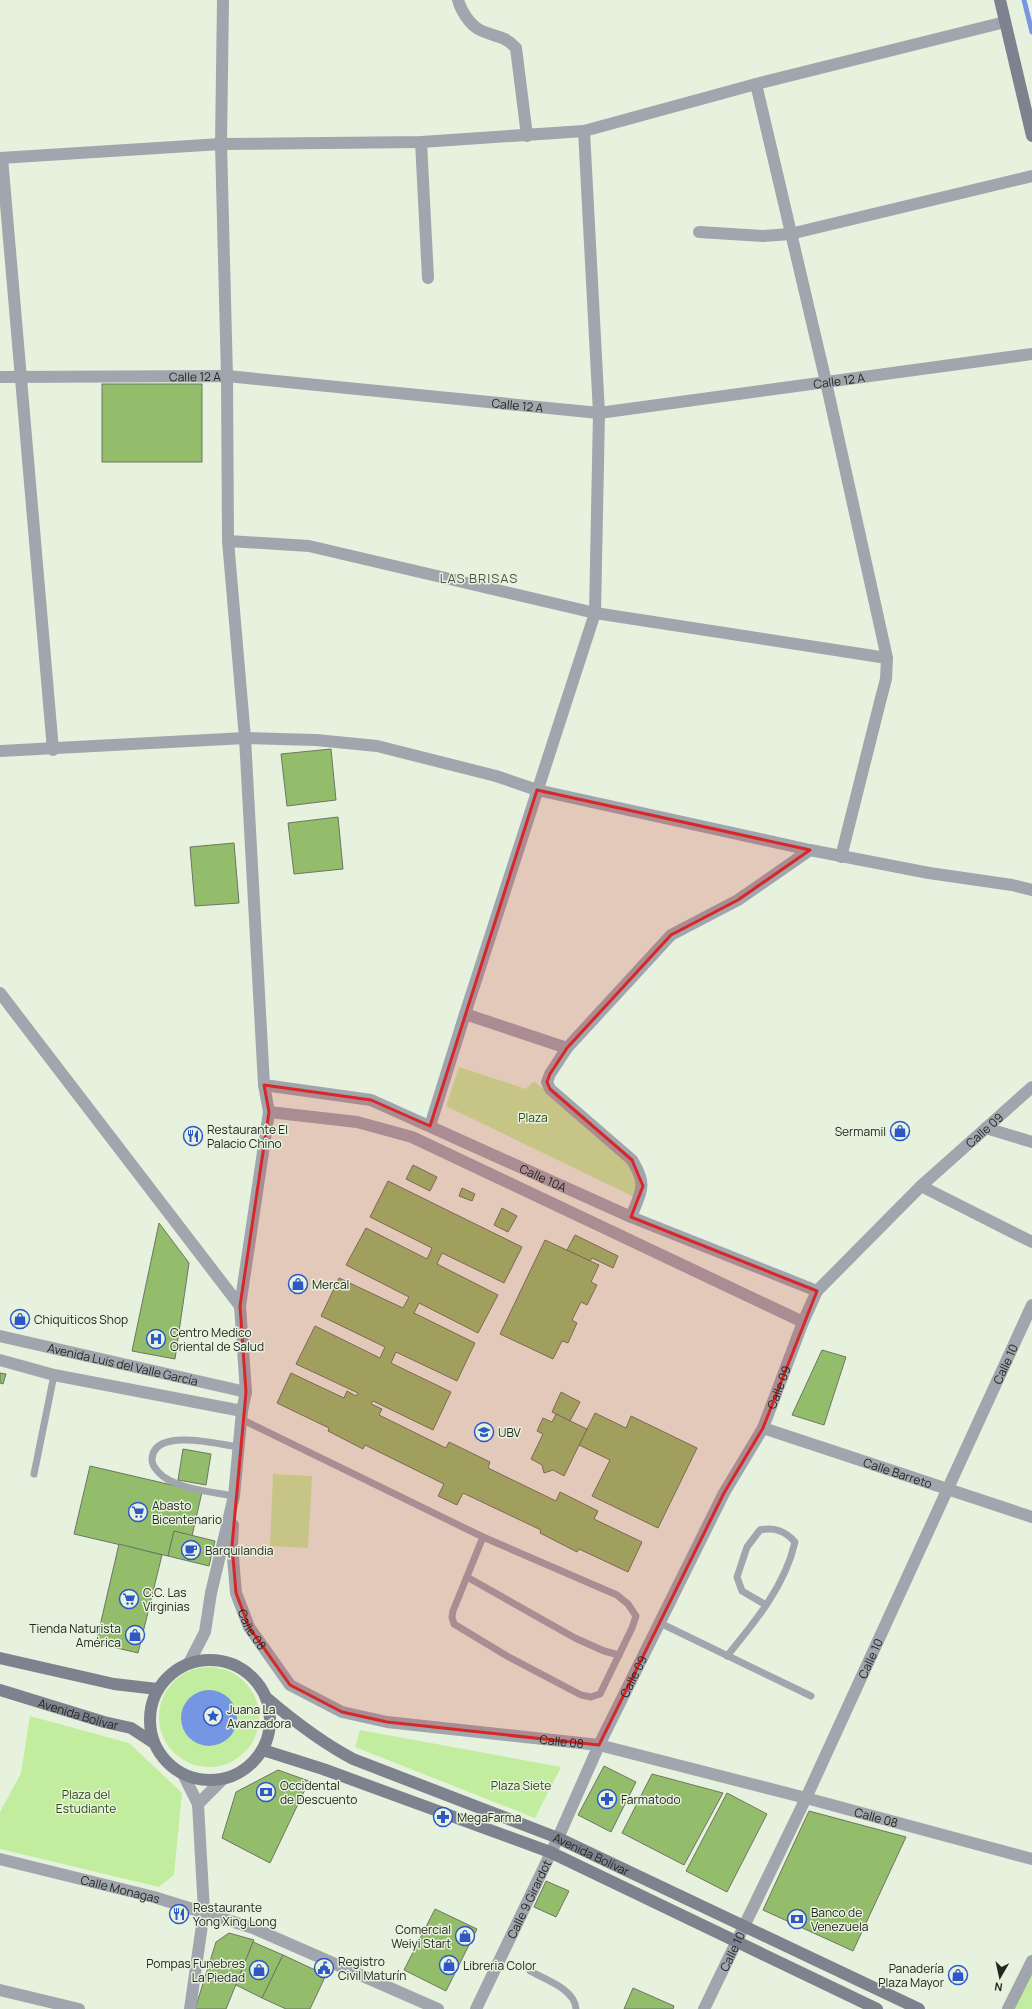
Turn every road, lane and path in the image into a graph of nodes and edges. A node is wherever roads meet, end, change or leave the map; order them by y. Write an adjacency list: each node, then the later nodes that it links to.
1 (223, 0): 10 (street)
2 (458, 0): 7 (street)
3 (1000, 0): 4 (street)
4 (1005, 22): 5 (street); 8 (street)
5 (756, 84): 6 (street); 14 (street)
6 (584, 131): 7 (street); 21 (street)
7 (527, 136): 9 (street)
8 (1032, 136)
9 (420, 142): 10 (street); 15 (street)
10 (221, 144): 11 (street); 18 (street)
11 (1, 158): 17 (street)
12 (1032, 176): 14 (street)
13 (698, 232): 14 (street)
14 (790, 234): 20 (street)
15 (428, 278)
16 (1032, 354): 20 (street, Calle 12 A)
17 (21, 376): 18 (street, Calle 12 A); 19 (street, Calle 12 A); 26 (street)
18 (226, 376): 21 (street, Calle 12 A); 22 (street)
19 (0, 378)
20 (826, 382): 21 (street, Calle 12 A); 24 (street)
21 (599, 413): 23 (street)
22 (228, 541): 23 (street); 25 (street)
23 (595, 613): 24 (street); 28 (street)
24 (887, 658): 30 (street)
25 (245, 738): 26 (street); 28 (street); 35 (street)
26 (53, 750): 27 (street)
27 (0, 751)
28 (537, 790): 29 (street); 33 (street)
29 (810, 850): 30 (street); 34 (street)
30 (841, 857): 31 (street)
31 (1032, 890)
32 (0, 993): 46 (street)
33 (465, 1014): 34 (street); 38 (street)
34 (567, 1048): 42 (street)
35 (264, 1085): 37 (street); 38 (street, Calle 10A)
36 (1032, 1087): 39 (street, Calle 09)
37 (269, 1112): 46 (street); 47 (street, Calle 10A)
38 (430, 1126): 42 (street, Calle 10A)
39 (986, 1128): 40 (street); 41 (street, Calle 09)
40 (1032, 1142)
41 (920, 1186): 43 (street); 44 (street, Calle 09)
42 (631, 1217): 44 (street, Calle 10A)
43 (1032, 1242)
44 (817, 1291): 47 (street, Calle 09)
45 (1032, 1305): 56 (street, Calle 10)
46 (240, 1306): 51 (street)
47 (804, 1322): 53 (street, Calle 09)
48 (0, 1336): 51 (street, Avenida Luis del Valle García)
49 (0, 1360): 50 (street, Avenida Luis del Valle García)
50 (54, 1375): 52 (street, Avenida Luis del Valle García); 55 (lane)
51 (246, 1392): 52 (street)
52 (241, 1415): 54 (street); 59 (lane)
53 (763, 1428): 56 (street, Calle Barreto); 62 (street, Calle 09)
54 (238, 1447): 57 (street); 57 (lane)
55 (34, 1474)
56 (948, 1490): 58 (street, Calle Barreto); 76 (street, Calle 10)
57 (234, 1496): 66 (street); 72 (street, Calle 08)
58 (1032, 1517)
59 (483, 1536): 60 (lane); 63 (lane)
60 (467, 1577): 63 (lane); 63 (lane)
61 (766, 1605): 61 (lane); 64 (lane)
62 (660, 1623): 64 (lane); 72 (street, Calle 09)
63 (619, 1655)
64 (727, 1656): 69 (lane)
65 (0, 1658): 67 (street)
66 (189, 1663): 67 (street); 70 (street)
67 (157, 1689): 71 (street)
68 (0, 1690): 71 (street, Avenida Bolívar)
69 (811, 1696)
70 (268, 1699): 73 (street); 78 (street, Avenida Bolívar)
71 (154, 1743): 74 (street)
72 (599, 1745): 76 (street, Calle 08); 78 (street, Calle 9 Girardot)
73 (264, 1750): 75 (street); 79 (street, Avenida Bolívar)
74 (183, 1774): 75 (street); 77 (street)
75 (223, 1779): 77 (street)
76 (806, 1798): 81 (street, Calle 08); 83 (street, Calle 10)
77 (198, 1804): 82 (street)
78 (558, 1838): 79 (street, Calle 9 Girardot); 83 (street, Avenida Bolívar)
79 (550, 1852): 84 (street, Avenida Bolívar); 91 (street, Calle 9 Girardot)
80 (0, 1859): 82 (street, Calle Monagas)
81 (1032, 1859)
82 (204, 1911): 89 (street); 90 (street, Calle Monagas)
83 (744, 1927): 84 (street, Calle 10); 95 (street, Avenida Bolívar)
84 (738, 1941): 93 (street, Calle 10); 94 (street, Avenida Bolívar)
85 (1032, 1961): 96 (street)
86 (530, 1970): 92 (lane)
87 (0, 1990): 88 (street)
88 (79, 2009)
89 (190, 2009)
90 (438, 2009)
91 (476, 2009)
92 (576, 2009)
93 (704, 2009)
94 (877, 2009)
95 (919, 2009)
96 (1008, 2009)

